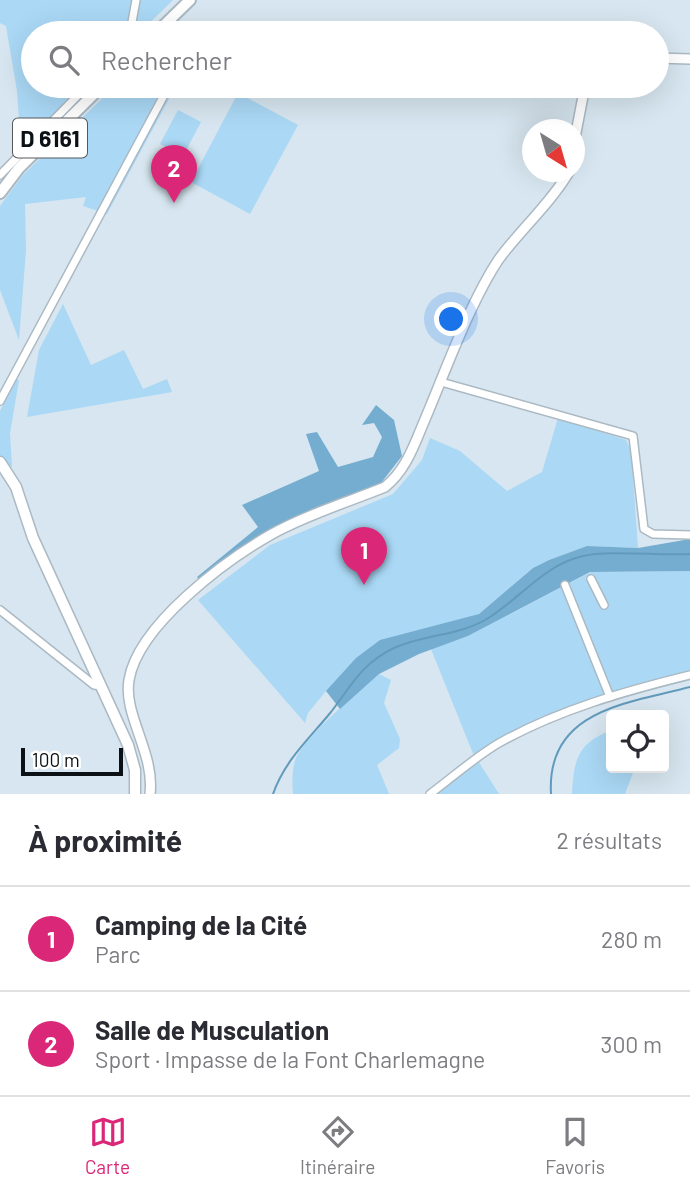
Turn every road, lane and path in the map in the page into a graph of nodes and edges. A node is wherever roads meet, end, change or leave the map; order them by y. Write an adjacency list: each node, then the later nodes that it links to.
1 (135, 0): 3 (street)
2 (190, 0): 4 (main road)
3 (132, 21)
4 (168, 21)
5 (669, 58): 6 (street)
6 (689, 58)
7 (74, 98): 12 (street)
8 (90, 98): 14 (main road, D 6161)
9 (163, 98): 16 (street)
10 (583, 98): 11 (street)
11 (579, 119)
12 (0, 175)
13 (563, 182): 15 (street)
14 (0, 193)
15 (441, 383): 19 (street); 28 (street)
16 (1, 398)
17 (0, 462): 18 (main road)
18 (4, 470): 25 (main road)
19 (690, 535)
20 (591, 579): 22 (street)
21 (565, 584): 26 (street)
22 (604, 605)
23 (0, 610): 25 (street)
24 (690, 675): 26 (street)
25 (101, 686): 27 (main road)
26 (610, 697): 29 (street)
27 (135, 794)
28 (150, 794)
29 (430, 794)

